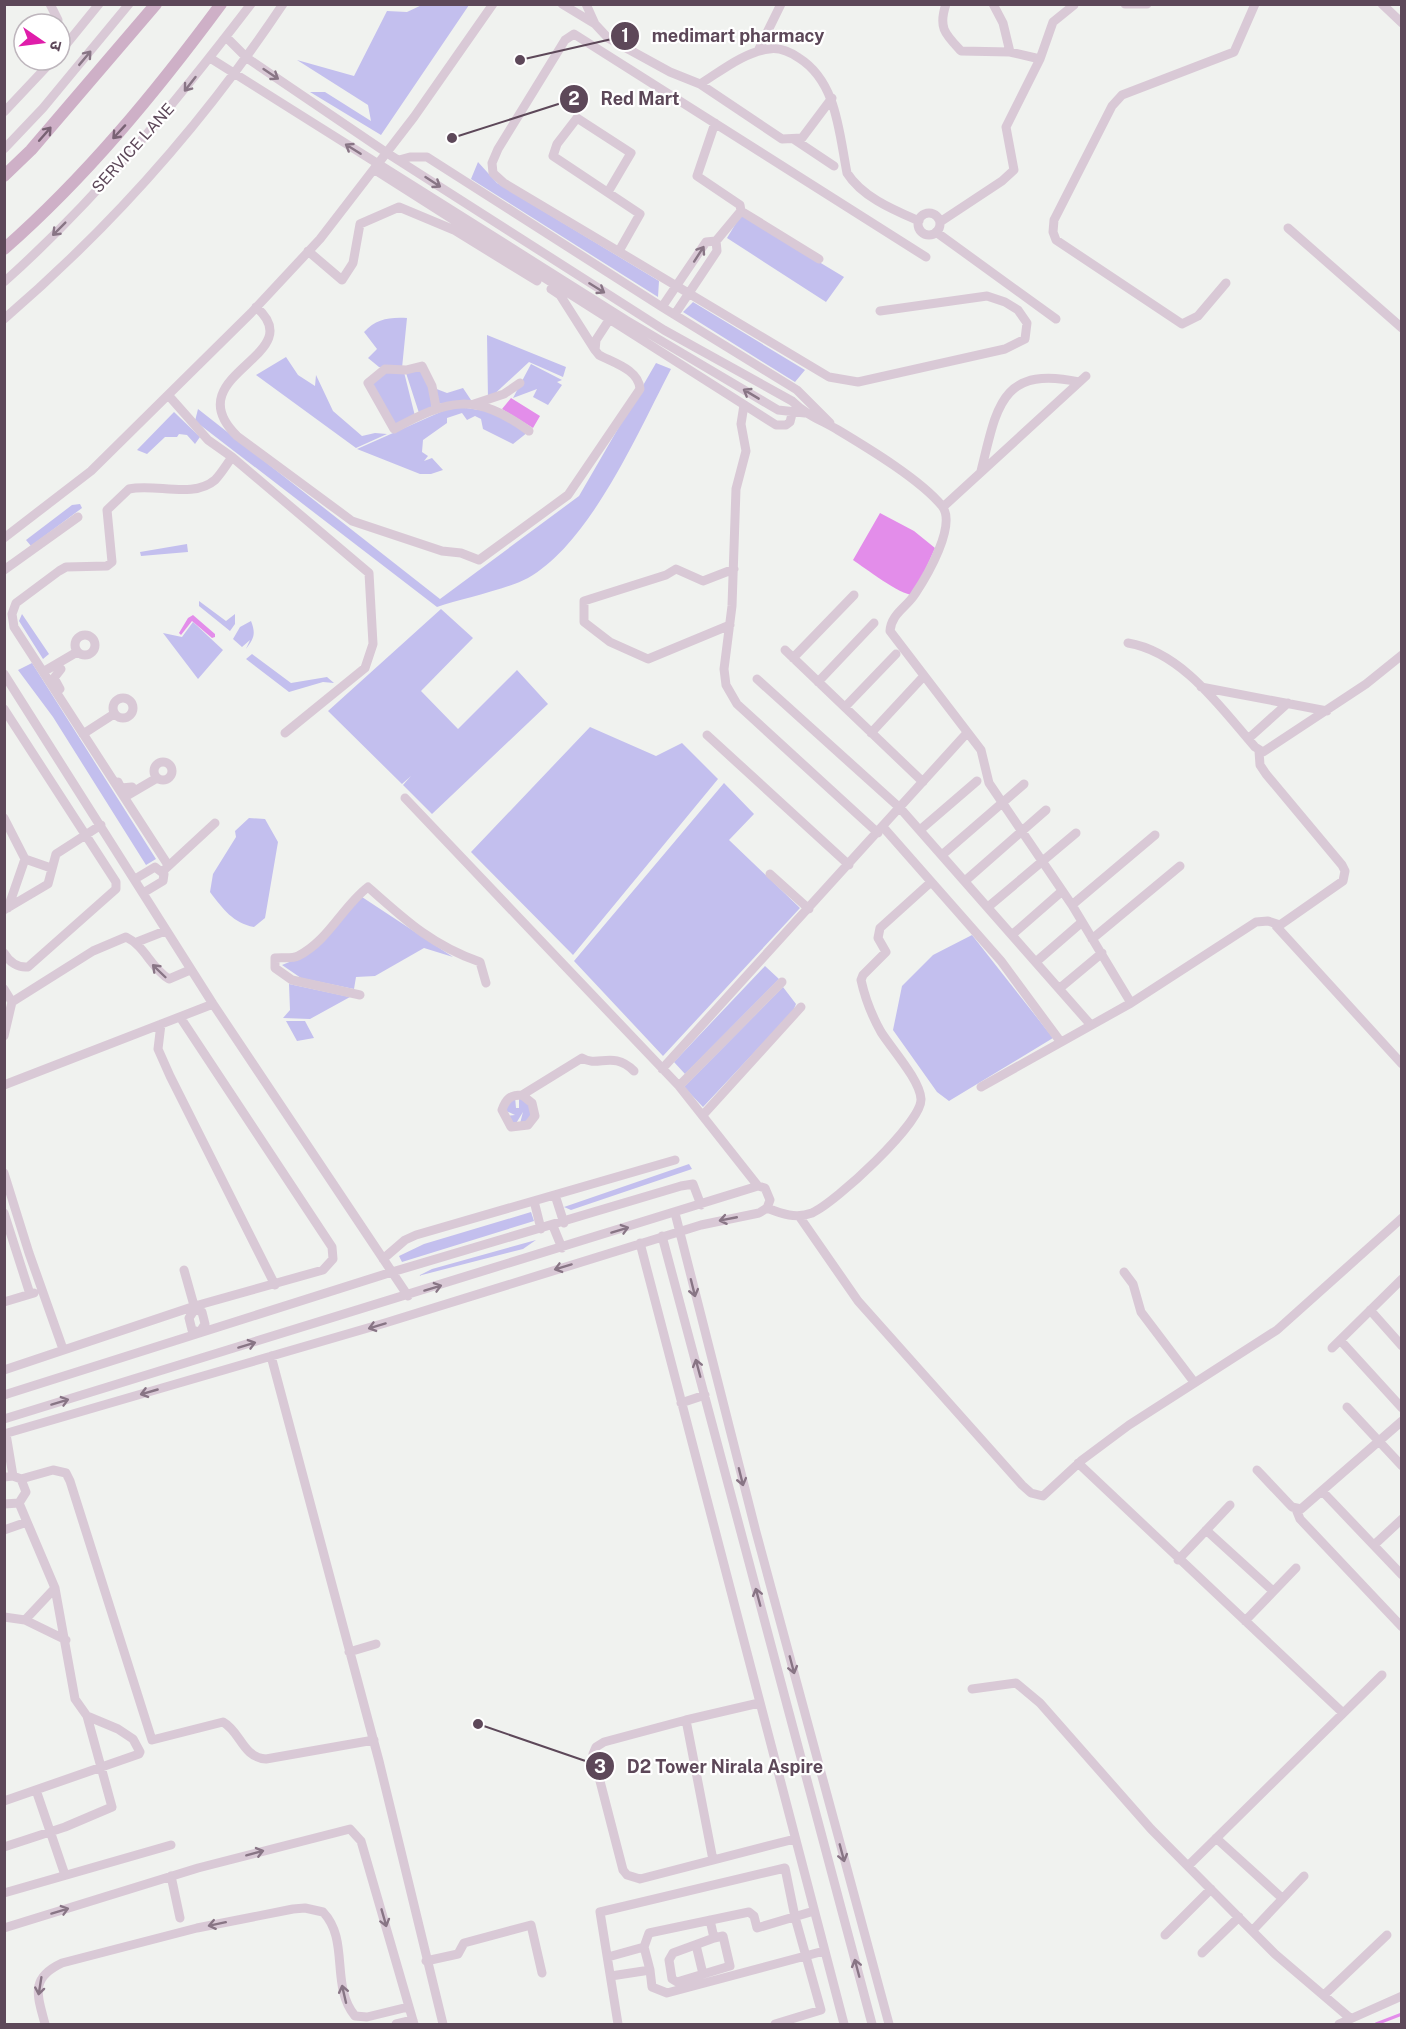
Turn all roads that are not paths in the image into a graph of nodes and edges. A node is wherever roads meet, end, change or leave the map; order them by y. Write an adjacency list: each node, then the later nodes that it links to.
1 (99, 4): 21 (street)
2 (129, 4): 35 (street, one-way to 2)
3 (156, 4): 40 (main road, one-way to 3)
4 (221, 4): 48 (main road, one-way to 48)
5 (251, 4): 22 (street, SERVICE LANE)
6 (283, 4): 26 (street)
7 (493, 4): 36 (street)
8 (562, 4): 20 (street)
9 (586, 4): 20 (street)
10 (781, 4): 23 (street)
11 (946, 4): 24 (street)
12 (993, 4): 24 (street)
13 (1064, 4): 18 (street)
14 (1125, 4): 15 (street)
15 (1147, 4)
16 (1255, 4): 54 (street)
17 (1382, 4): 19 (street)
18 (1075, 5): 27 (street)
19 (1401, 23)
20 (595, 24): 30 (street)
21 (72, 37)
22 (226, 37): 25 (street, SERVICE LANE); 26 (street)
23 (758, 51): 30 (street); 31 (street)
24 (1010, 51): 27 (street)
25 (210, 58): 29 (street); 53 (street, SERVICE LANE, one-way to 53)
26 (248, 58): 29 (street); 36 (street, one-way to 36)
27 (1040, 59): 44 (street)
28 (42, 72): 32 (street)
29 (235, 75): 39 (street, one-way to 29); 61 (street)
30 (700, 84): 34 (street)
31 (832, 98): 34 (street); 43 (street)
32 (4, 112)
33 (715, 123): 42 (street); 50 (street); 51 (street)
34 (795, 140): 38 (street)
35 (4, 149)
36 (387, 153): 37 (street); 39 (street)
37 (399, 160): 58 (street); 66 (street, one-way to 66)
38 (834, 166)
39 (377, 167): 49 (street); 63 (street); 67 (street)
40 (4, 176)
41 (608, 192): 41 (street); 50 (street)
42 (741, 211): 47 (street); 52 (street)
43 (919, 221): 44 (street); 46 (street)
44 (939, 222): 46 (street)
45 (1288, 228): 64 (street)
46 (936, 232): 62 (street)
47 (716, 242): 55 (street, one-way to 47); 56 (street)
48 (4, 249)
49 (308, 251): 57 (street); 65 (street)
50 (619, 251): 55 (street)
51 (926, 257)
52 (819, 259)
53 (4, 282)
54 (1226, 283)
55 (677, 286): 56 (street); 58 (street)
56 (688, 293): 59 (street); 60 (street)
57 (256, 307): 65 (street); 69 (street)
58 (662, 308): 60 (street)
59 (880, 311)
60 (675, 314): 75 (street)
61 (4, 319)
62 (1056, 319)
63 (609, 320): 65 (street); 71 (street)
64 (1401, 328)
65 (595, 350)
66 (704, 352): 67 (street); 73 (street)
67 (697, 362): 74 (street, one-way to 67)
68 (520, 383): 70 (street)
69 (169, 396): 77 (street); 81 (street)
70 (467, 403): 72 (street); 76 (street)
71 (744, 405): 74 (street); 82 (street)
72 (436, 407): 72 (street)
73 (805, 413): 74 (street); 75 (street)
74 (792, 414)
75 (834, 428): 79 (street)
76 (529, 430)
77 (232, 457): 86 (street); 108 (street)
78 (981, 471): 78 (street); 79 (street)
79 (943, 507): 98 (street)
80 (78, 517): 83 (street)
81 (4, 537)
82 (734, 569): 88 (street); 88 (street)
83 (4, 570)
84 (854, 595): 94 (street)
85 (4, 613): 86 (street)
86 (11, 621): 96 (street)
87 (874, 623): 100 (street)
88 (730, 625): 127 (street)
89 (1128, 643): 101 (street)
90 (785, 650): 94 (street)
91 (77, 651): 96 (street)
92 (896, 654): 103 (street)
93 (1401, 655): 105 (street)
94 (793, 658): 100 (street)
95 (61, 669): 107 (street)
96 (43, 672): 107 (street)
97 (4, 674): 126 (street)
98 (923, 677): 109 (street); 110 (street)
99 (757, 679): 122 (street)
100 (818, 682): 103 (street)
101 (1201, 687): 102 (street); 112 (street)
102 (1288, 703): 105 (street); 112 (street)
103 (845, 707): 109 (street)
104 (5, 709): 131 (street)
105 (1327, 711): 113 (street)
106 (114, 714): 107 (street)
107 (85, 732): 118 (street); 119 (street)
108 (285, 733)
109 (871, 733): 116 (street)
110 (966, 734): 116 (street); 121 (street)
111 (706, 735): 136 (street)
112 (1248, 739): 113 (street)
113 (1259, 751): 151 (street)
114 (157, 778): 119 (street)
115 (977, 781): 128 (street)
116 (923, 782): 122 (street)
117 (1024, 784): 121 (street)
118 (132, 787)
119 (124, 797): 139 (street)
120 (405, 798): 175 (street)
121 (1003, 804): 129 (street); 133 (street)
122 (900, 808): 127 (street); 128 (street)
123 (1046, 810): 129 (street)
124 (4, 818): 134 (street)
125 (215, 823): 139 (street)
126 (101, 825): 131 (street); 141 (street)
127 (880, 830): 136 (street); 143 (street)
128 (920, 830): 133 (street)
129 (1022, 833): 135 (street); 142 (street)
130 (1076, 833): 135 (street)
131 (85, 834): 138 (street); 156 (street)
132 (1155, 835): 146 (street)
133 (942, 855): 142 (street)
134 (25, 859): 138 (street); 148 (street)
135 (1042, 864): 144 (street); 147 (street)
136 (849, 865): 149 (street)
137 (1180, 866): 154 (street)
138 (51, 868): 148 (street)
139 (165, 869): 141 (street); 145 (street)
140 (770, 873): 149 (street)
141 (135, 879): 145 (street)
142 (965, 881): 147 (street)
143 (931, 882): 173 (street); 191 (street)
144 (1061, 892): 146 (street); 153 (street)
145 (143, 893): 152 (street)
146 (1072, 905): 150 (street)
147 (988, 907): 153 (street)
148 (6, 909)
149 (809, 909): 175 (street)
150 (1082, 922): 154 (street); 158 (street)
151 (1276, 926): 166 (street); 174 (street)
152 (165, 931): 155 (street); 159 (street)
153 (1013, 934): 158 (street)
154 (1092, 939): 157 (street)
155 (137, 942): 159 (street, one-way to 155); 165 (street)
156 (4, 953)
157 (1102, 953): 162 (street); 166 (street)
158 (1037, 961): 162 (street)
159 (190, 970): 167 (street)
160 (782, 982): 178 (street)
161 (486, 983): 164 (street)
162 (1060, 988): 171 (street)
163 (4, 989): 165 (street)
164 (360, 995)
165 (12, 1002): 172 (street)
166 (1131, 1003): 171 (street)
167 (213, 1004): 169 (street); 200 (street)
168 (801, 1007): 181 (street)
169 (180, 1017): 170 (street); 205 (street)
170 (161, 1024): 177 (street); 205 (street)
171 (1090, 1024): 173 (street)
172 (4, 1036)
173 (1060, 1041): 179 (street)
174 (1401, 1064)
175 (662, 1069): 178 (street)
176 (634, 1071): 180 (street)
177 (4, 1085)
178 (680, 1086): 181 (street)
179 (981, 1087)
180 (522, 1095)
181 (703, 1115): 184 (street)
182 (675, 1160): 185 (street)
183 (4, 1173): 206 (street)
184 (758, 1186): 187 (street); 188 (street)
185 (555, 1195): 186 (street); 193 (street)
186 (534, 1201): 195 (street); 200 (street)
187 (701, 1204): 190 (street); 193 (street)
188 (767, 1208): 191 (street); 196 (street, one-way to 196)
189 (4, 1213): 207 (street)
190 (675, 1213): 196 (street); 199 (street, one-way to 190)
191 (799, 1216): 231 (street)
192 (1401, 1218): 220 (street)
193 (564, 1223): 194 (street)
194 (553, 1226): 195 (street); 199 (street)
195 (541, 1229): 202 (street)
196 (679, 1231): 197 (street); 315 (street, one-way to 315)
197 (663, 1236): 198 (street); 223 (street, one-way to 197)
198 (640, 1243): 217 (street, one-way to 217); 224 (street)
199 (562, 1248): 208 (street, one-way to 199)
200 (383, 1259): 202 (street)
201 (184, 1270): 210 (street)
202 (392, 1272): 208 (street); 212 (street)
203 (1124, 1272): 220 (street)
204 (1401, 1280): 211 (street)
205 (275, 1285): 210 (street)
206 (42, 1291): 207 (street); 216 (street)
207 (30, 1294): 209 (street)
208 (408, 1296): 218 (street, one-way to 208)
209 (4, 1302)
210 (195, 1308): 212 (street); 216 (street)
211 (1370, 1310): 213 (street); 214 (street)
212 (200, 1333): 222 (street)
213 (1340, 1340): 215 (street); 226 (street)
214 (1401, 1346)
215 (1332, 1348)
216 (63, 1349): 219 (street)
217 (272, 1356): 221 (street); 256 (street)
218 (175, 1366): 221 (street); 227 (street, one-way to 218)
219 (4, 1370)
220 (1194, 1382): 231 (street)
221 (178, 1383): 229 (street, one-way to 229)
222 (4, 1395)
223 (705, 1395): 224 (street); 314 (street, one-way to 223)
224 (681, 1402): 259 (street)
225 (1347, 1407): 230 (street)
226 (1401, 1408)
227 (4, 1419)
228 (1401, 1421): 230 (street)
229 (5, 1434): 234 (street)
230 (1379, 1442): 232 (street); 235 (street)
231 (1078, 1463): 245 (street)
232 (1401, 1466)
233 (1257, 1470): 239 (street)
234 (13, 1477): 236 (street); 263 (street)
235 (1323, 1492): 239 (street); 244 (street)
236 (19, 1503): 237 (street); 240 (street)
237 (4, 1504)
238 (1230, 1504): 243 (street)
239 (1296, 1509): 253 (street)
240 (27, 1522): 242 (street); 248 (street)
241 (1399, 1525): 244 (street)
242 (4, 1530)
243 (1206, 1530): 245 (street); 249 (street)
244 (1374, 1545): 247 (street)
245 (1178, 1560): 252 (street)
246 (1296, 1568): 249 (street)
247 (1401, 1575)
248 (55, 1588): 251 (street); 254 (street)
249 (1273, 1592): 252 (street)
250 (4, 1617): 251 (street)
251 (25, 1620): 254 (street)
252 (1245, 1621): 260 (street)
253 (1401, 1628)
254 (66, 1640): 261 (street)
255 (376, 1644): 256 (street)
256 (350, 1652): 264 (street)
257 (1382, 1675): 260 (street)
258 (972, 1689): 275 (street)
259 (759, 1702): 262 (street); 271 (street)
260 (1343, 1713): 270 (street)
261 (87, 1716): 265 (street); 266 (street)
262 (686, 1720): 274 (street); 274 (street)
263 (150, 1737): 264 (street); 265 (street)
264 (374, 1740): 298 (street)
265 (135, 1743): 266 (street)
266 (101, 1768): 267 (street); 269 (street)
267 (36, 1790): 268 (street); 269 (street)
268 (4, 1801)
269 (51, 1832): 273 (street); 276 (street)
270 (1216, 1838): 275 (street); 281 (street)
271 (795, 1839): 274 (street); 282 (street)
272 (171, 1845): 276 (street)
273 (4, 1847)
274 (713, 1860)
275 (1188, 1866): 279 (street)
276 (65, 1875): 280 (street)
277 (171, 1876): 285 (street); 287 (street, one-way to 277); 305 (street, one-way to 305)
278 (1304, 1876): 281 (street)
279 (1211, 1889): 284 (street); 289 (street)
280 (4, 1893)
281 (1282, 1898): 288 (street)
282 (814, 1911): 283 (street); 294 (street)
283 (795, 1917): 286 (street); 296 (street); 297 (street)
284 (1239, 1917): 288 (street); 295 (street)
285 (180, 1918)
286 (710, 1920): 291 (street); 293 (street)
287 (4, 1928)
288 (1253, 1930): 303 (street)
289 (1164, 1935)
290 (1387, 1935): 303 (street)
291 (714, 1938): 292 (street); 301 (street)
292 (696, 1945): 301 (street); 301 (street)
293 (644, 1947): 297 (street); 299 (street)
294 (824, 1951): 296 (street); 313 (street)
295 (1202, 1953)
296 (807, 1955): 299 (street); 312 (street)
297 (609, 1957): 302 (street)
298 (426, 1961): 300 (street); 310 (street)
299 (650, 1970): 302 (street)
300 (542, 1972)
301 (703, 1974)
302 (611, 1976): 311 (street)
303 (1324, 1995): 306 (street)
304 (1401, 1996): 306 (street)
305 (408, 2007): 307 (street); 308 (street, one-way to 308)
306 (1350, 2018): 316 (street)
307 (414, 2022): 309 (street)
308 (45, 2025)
309 (396, 2025)
310 (443, 2025)
311 (618, 2025)
312 (774, 2025)
313 (844, 2025)
314 (872, 2025)
315 (889, 2025)
316 (1339, 2025)

